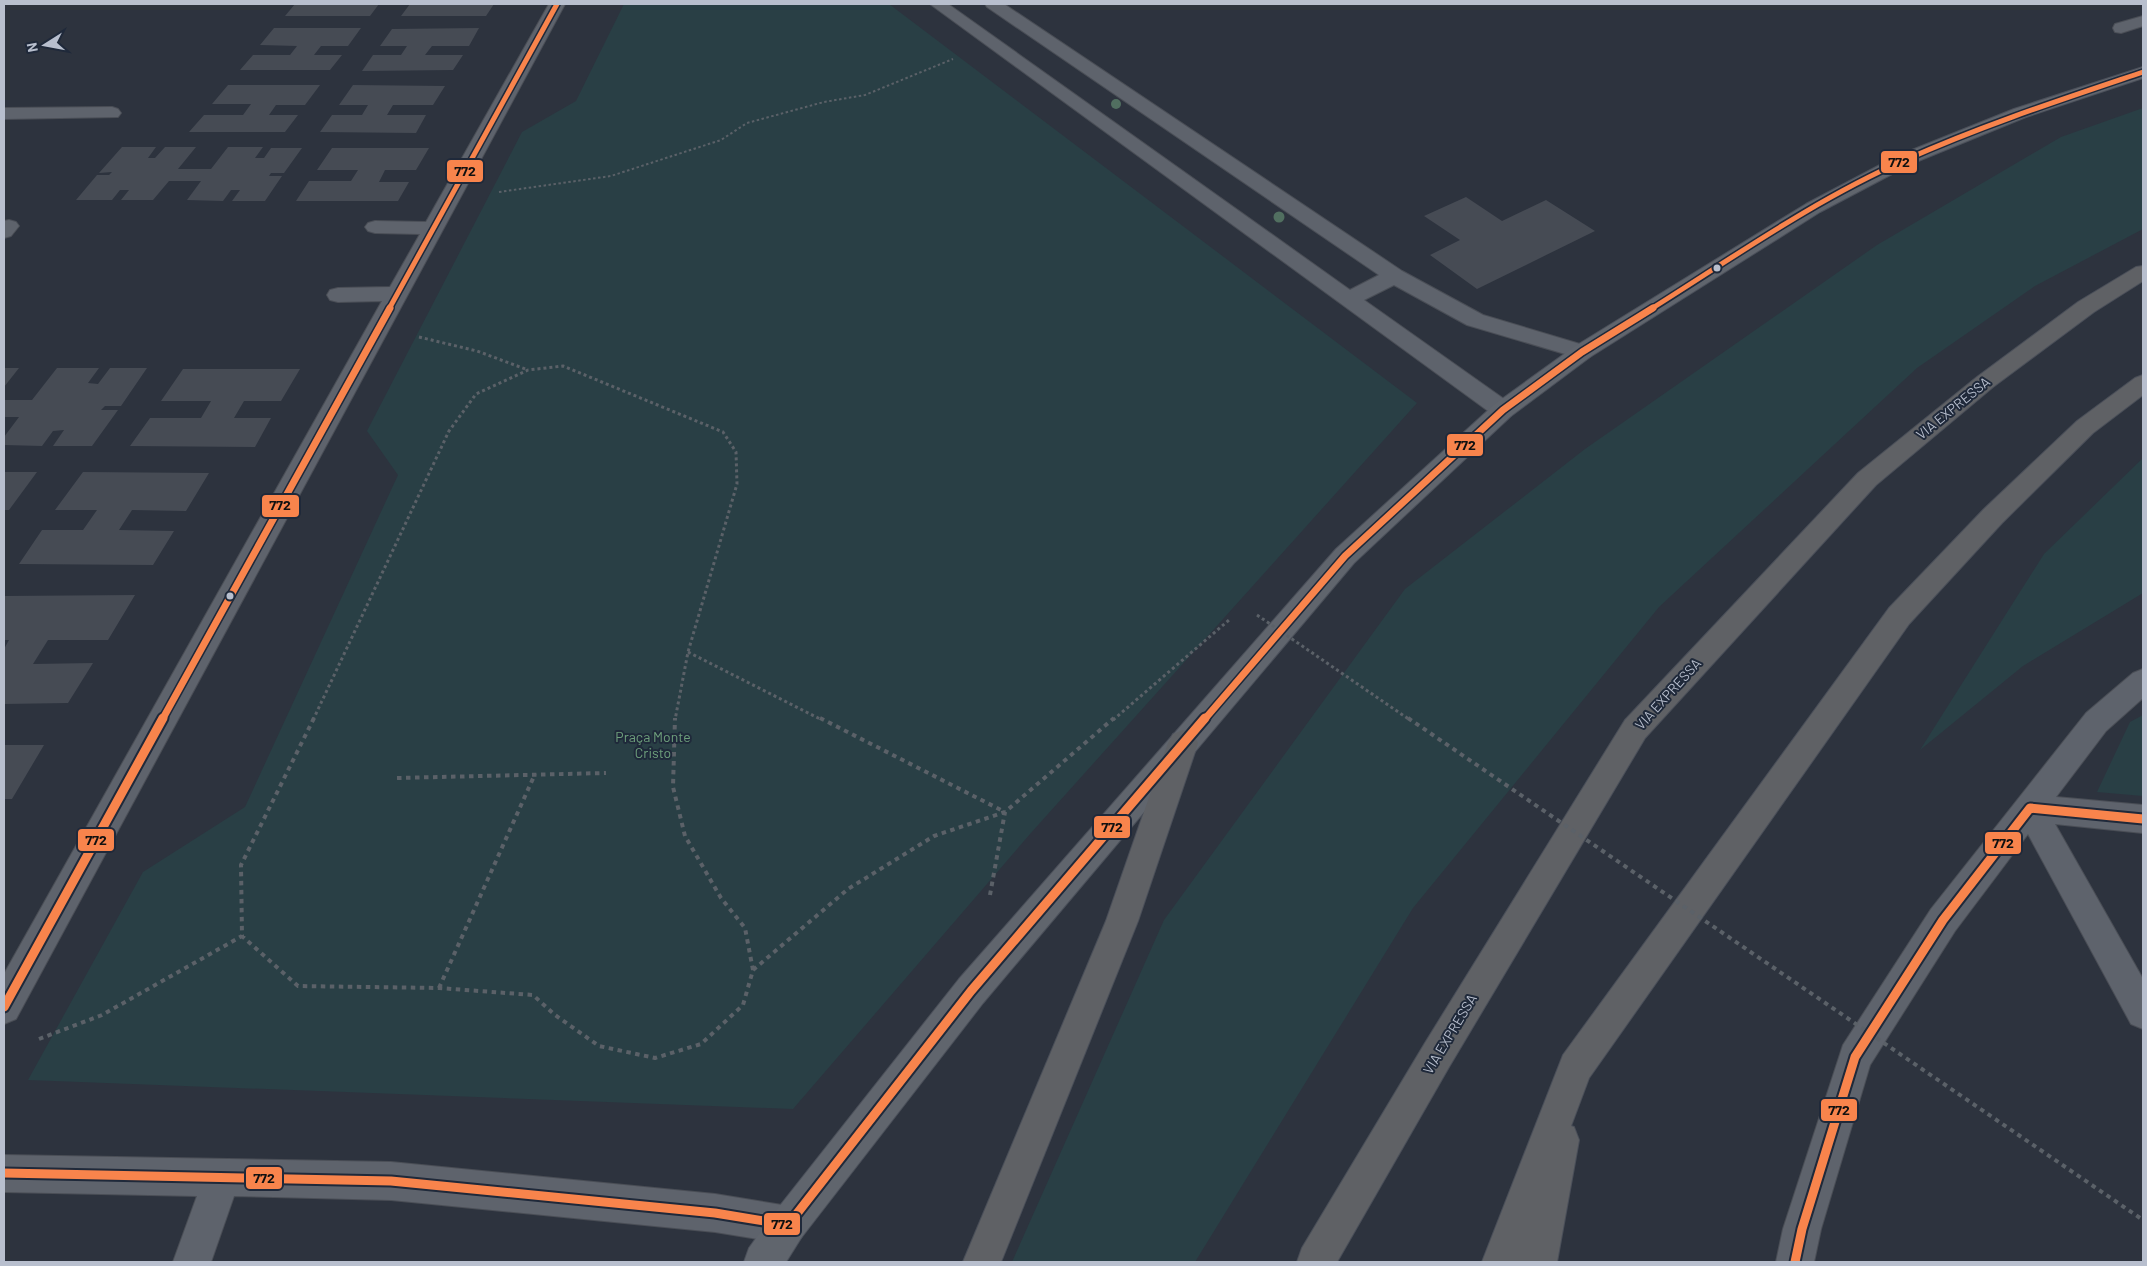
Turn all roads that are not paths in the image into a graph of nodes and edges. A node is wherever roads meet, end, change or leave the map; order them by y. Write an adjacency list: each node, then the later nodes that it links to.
1 (558, 4): 10 (street)
2 (938, 4): 15 (street)
3 (993, 4): 12 (street)
4 (2143, 21): 5 (street)
5 (2121, 28)
6 (2143, 72): 16 (main road)
7 (112, 113): 8 (street)
8 (4, 114)
9 (375, 227): 10 (street)
10 (434, 228): 13 (street)
11 (2143, 272): 32 (highway, VIA EXPRESSA)
12 (1394, 276): 15 (street); 16 (street)
13 (397, 294): 14 (street); 23 (street)
14 (338, 295)
15 (1349, 299): 18 (street)
16 (1582, 352): 18 (main road)
17 (2143, 383): 25 (highway)
18 (1504, 410): 20 (main road)
19 (2143, 681): 21 (street)
20 (1183, 744): 28 (main road); 31 (highway)
21 (2030, 808): 22 (street); 24 (street); 35 (street)
22 (2143, 819)
23 (4, 1007)
24 (2143, 1012)
25 (1575, 1067): 33 (highway); 34 (highway)
26 (4, 1173): 27 (street)
27 (222, 1178): 28 (street); 29 (street)
28 (788, 1225): 30 (main road)
29 (192, 1262)
30 (763, 1262)
31 (982, 1262)
32 (1316, 1262)
33 (1501, 1262)
34 (1538, 1262)
35 (1796, 1262)

